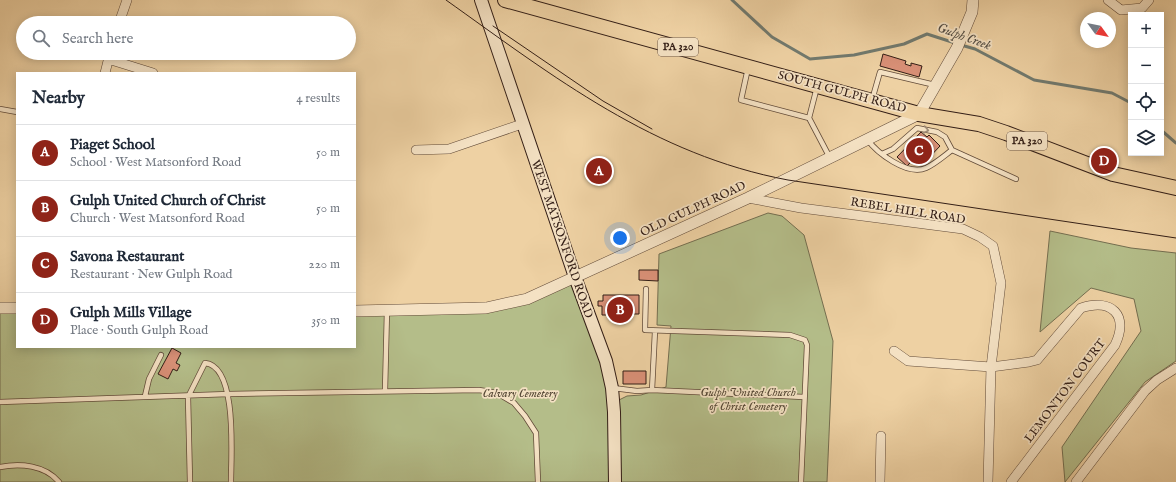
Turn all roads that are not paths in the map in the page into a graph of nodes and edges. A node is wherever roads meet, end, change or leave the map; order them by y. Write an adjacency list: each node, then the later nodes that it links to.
1 (127, 0): 9 (street)
2 (481, 0): 22 (main road, WEST MATSONFORD ROAD)
3 (505, 0): 8 (main road, SOUTH GULPH ROAD / PA 320)
4 (522, 0): 8 (main road)
5 (973, 0): 15 (street)
6 (1108, 0): 7 (street)
7 (1149, 0)
8 (534, 8): 12 (main road, SOUTH GULPH ROAD / PA 320)
9 (121, 16)
10 (108, 60): 13 (street)
11 (119, 60): 14 (street)
12 (749, 67): 16 (main road, SOUTH GULPH ROAD / PA 320); 21 (lane)
13 (105, 72)
14 (150, 72)
15 (936, 85): 17 (lane); 20 (street)
16 (817, 86): 17 (main road, SOUTH GULPH ROAD / PA 320); 21 (lane)
17 (872, 101): 20 (main road, SOUTH GULPH ROAD / PA 320)
18 (0, 109): 19 (lane)
19 (16, 112)
20 (919, 114): 23 (street, OLD GULPH ROAD); 29 (main road, SOUTH GULPH ROAD / PA 320)
21 (809, 118): 27 (lane)
22 (522, 124): 24 (street); 31 (main road, WEST MATSONFORD ROAD)
23 (867, 139): 26 (lane); 27 (street, OLD GULPH ROAD)
24 (416, 150)
25 (952, 150): 26 (lane); 26 (lane, one-way to 25); 28 (lane)
26 (882, 154)
27 (830, 158): 30 (street, OLD GULPH ROAD)
28 (1016, 179)
29 (1176, 188)
30 (748, 198): 31 (street, OLD GULPH ROAD); 40 (street, REBEL HILL ROAD)
31 (575, 277): 35 (street, OLD GULPH ROAD); 42 (main road, WEST MATSONFORD ROAD)
32 (646, 289): 37 (lane)
33 (0, 308): 34 (street)
34 (16, 308)
35 (387, 310): 36 (street, OLD GULPH ROAD); 44 (lane)
36 (356, 311)
37 (655, 331): 43 (lane); 48 (lane)
38 (894, 351): 40 (street, LEMONTON COURT)
39 (161, 355): 46 (lane)
40 (991, 367): 59 (street, REBEL HILL ROAD); 60 (street, LEMONTON COURT)
41 (1176, 368): 61 (street)
42 (612, 388): 43 (lane); 56 (main road, WEST MATSONFORD ROAD)
43 (652, 390): 48 (lane)
44 (385, 391): 45 (lane); 55 (lane)
45 (229, 394): 47 (lane); 47 (lane); 54 (lane)
46 (145, 396): 47 (lane); 49 (lane)
47 (188, 397): 53 (lane)
48 (804, 397): 57 (lane)
49 (0, 402)
50 (881, 436): 58 (street)
51 (0, 467): 52 (lane)
52 (59, 482)
53 (190, 482)
54 (231, 482)
55 (538, 482)
56 (615, 482)
57 (801, 482)
58 (880, 482)
59 (988, 482)
60 (1011, 482)
61 (1076, 482)

